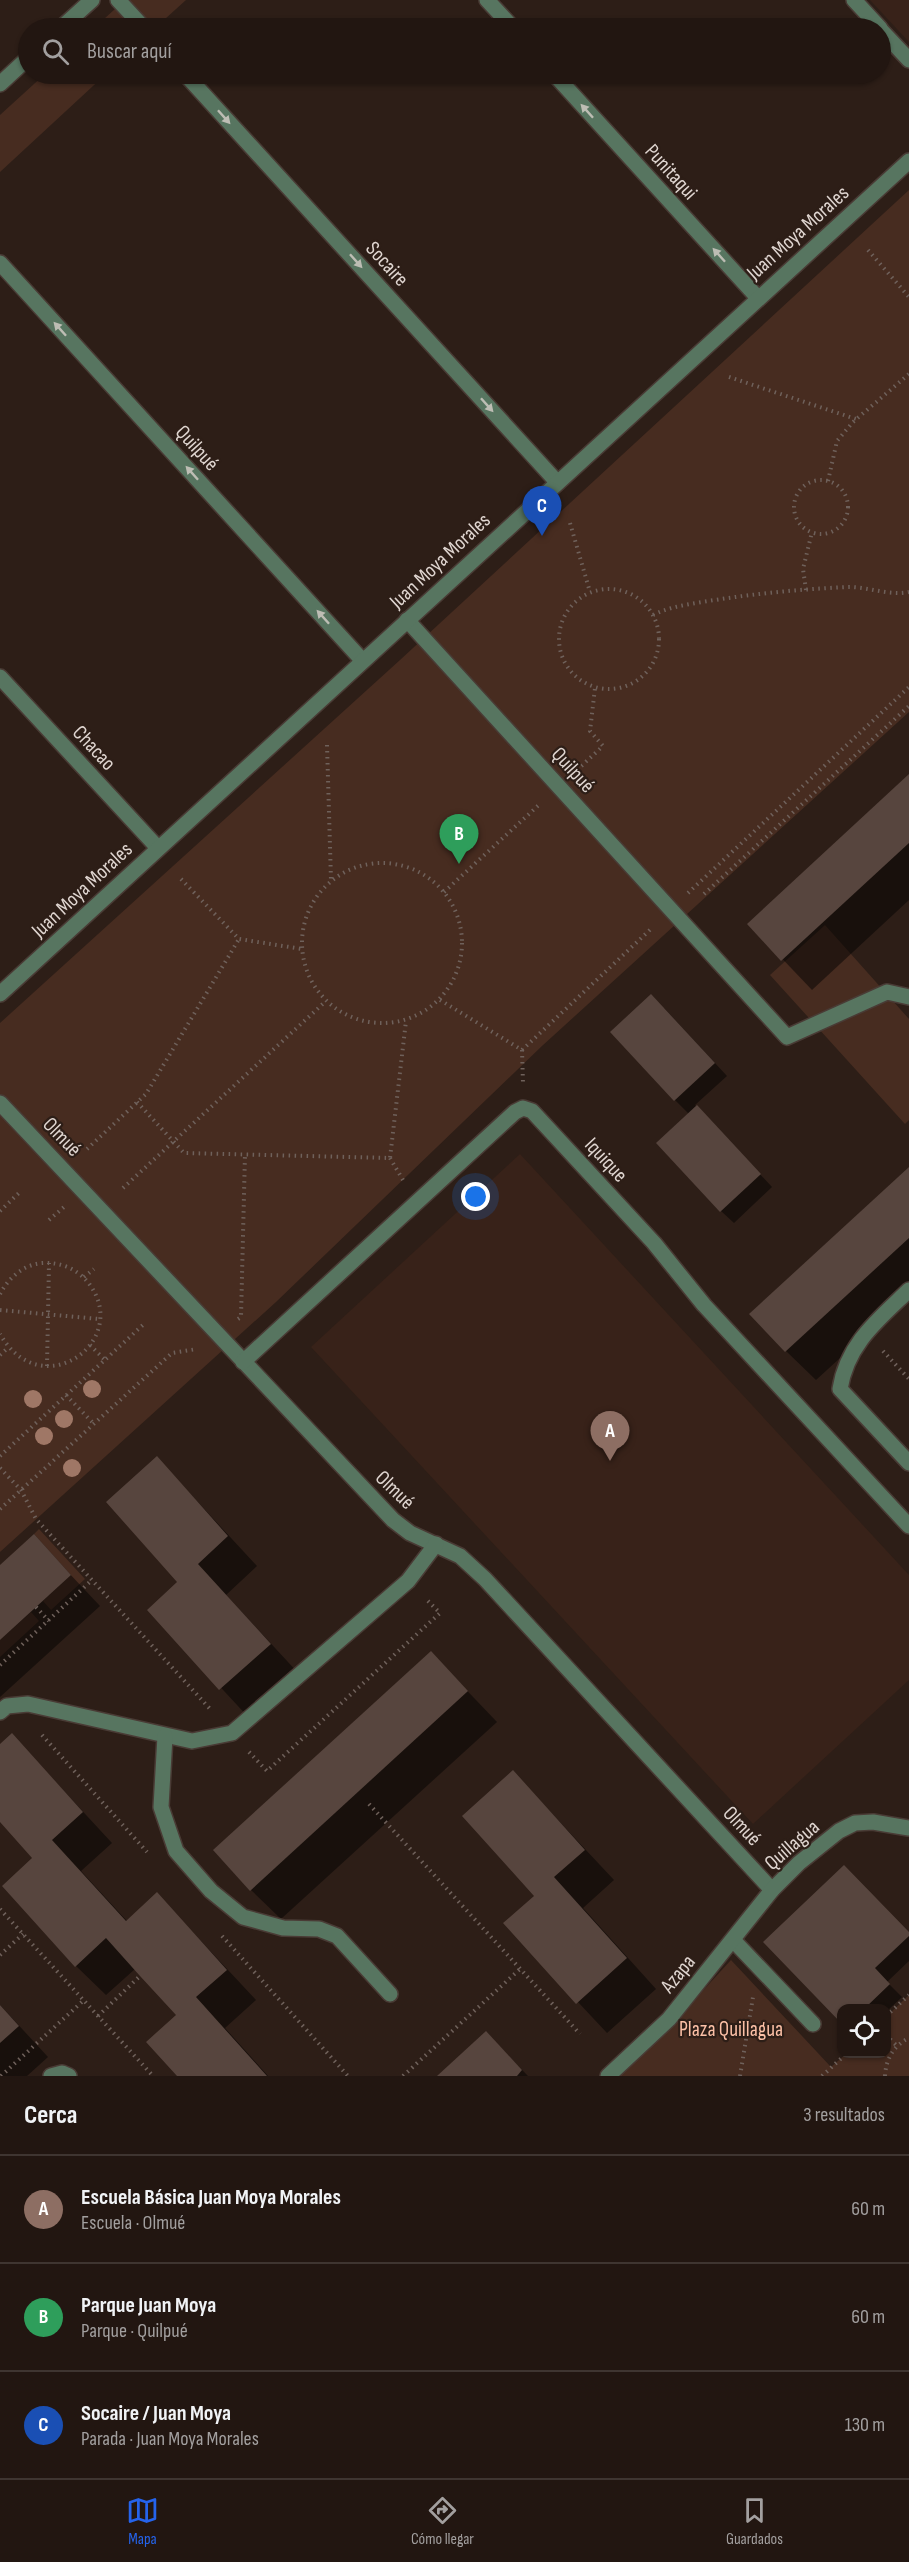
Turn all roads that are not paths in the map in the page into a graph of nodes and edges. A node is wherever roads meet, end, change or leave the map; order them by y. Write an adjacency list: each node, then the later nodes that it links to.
1 (92, 0): 5 (street)
2 (118, 0): 6 (street)
3 (487, 0): 7 (street)
4 (854, 0): 8 (street)
5 (72, 18)
6 (135, 18)
7 (504, 18)
8 (870, 18)
9 (891, 41): 10 (street)
10 (909, 60)
11 (18, 67): 12 (street)
12 (0, 84)
13 (194, 84): 18 (street, Socaire, one-way to 18)
14 (563, 84): 17 (street, Punitaqui, one-way to 14)
15 (909, 161): 17 (street, Juan Moya Morales)
16 (0, 263): 20 (street, Quilpué, one-way to 16)
17 (758, 298): 18 (street, Juan Moya Morales)
18 (557, 482): 19 (street, Juan Moya Morales)
19 (407, 620): 20 (street, Juan Moya Morales); 24 (street, Quilpué)
20 (362, 660): 22 (street, Juan Moya Morales)
21 (0, 677): 22 (street, Chacao)
22 (158, 848): 23 (street, Juan Moya Morales)
23 (0, 994)
24 (909, 997)
25 (0, 1103): 27 (street, Olmué)
26 (909, 1290): 28 (street)
27 (243, 1362): 29 (street, Iquique); 30 (street, Olmué)
28 (909, 1463)
29 (909, 1526)
30 (436, 1544): 32 (street); 34 (street, Olmué)
31 (0, 1712): 32 (street)
32 (165, 1736): 36 (street)
33 (909, 1828): 34 (street, Quillagua)
34 (772, 1890): 35 (street, Azapa)
35 (733, 1940): 37 (street); 40 (street, Azapa)
36 (390, 1995)
37 (813, 2024)
38 (51, 2076): 39 (street)
39 (69, 2076)
40 (608, 2076)

